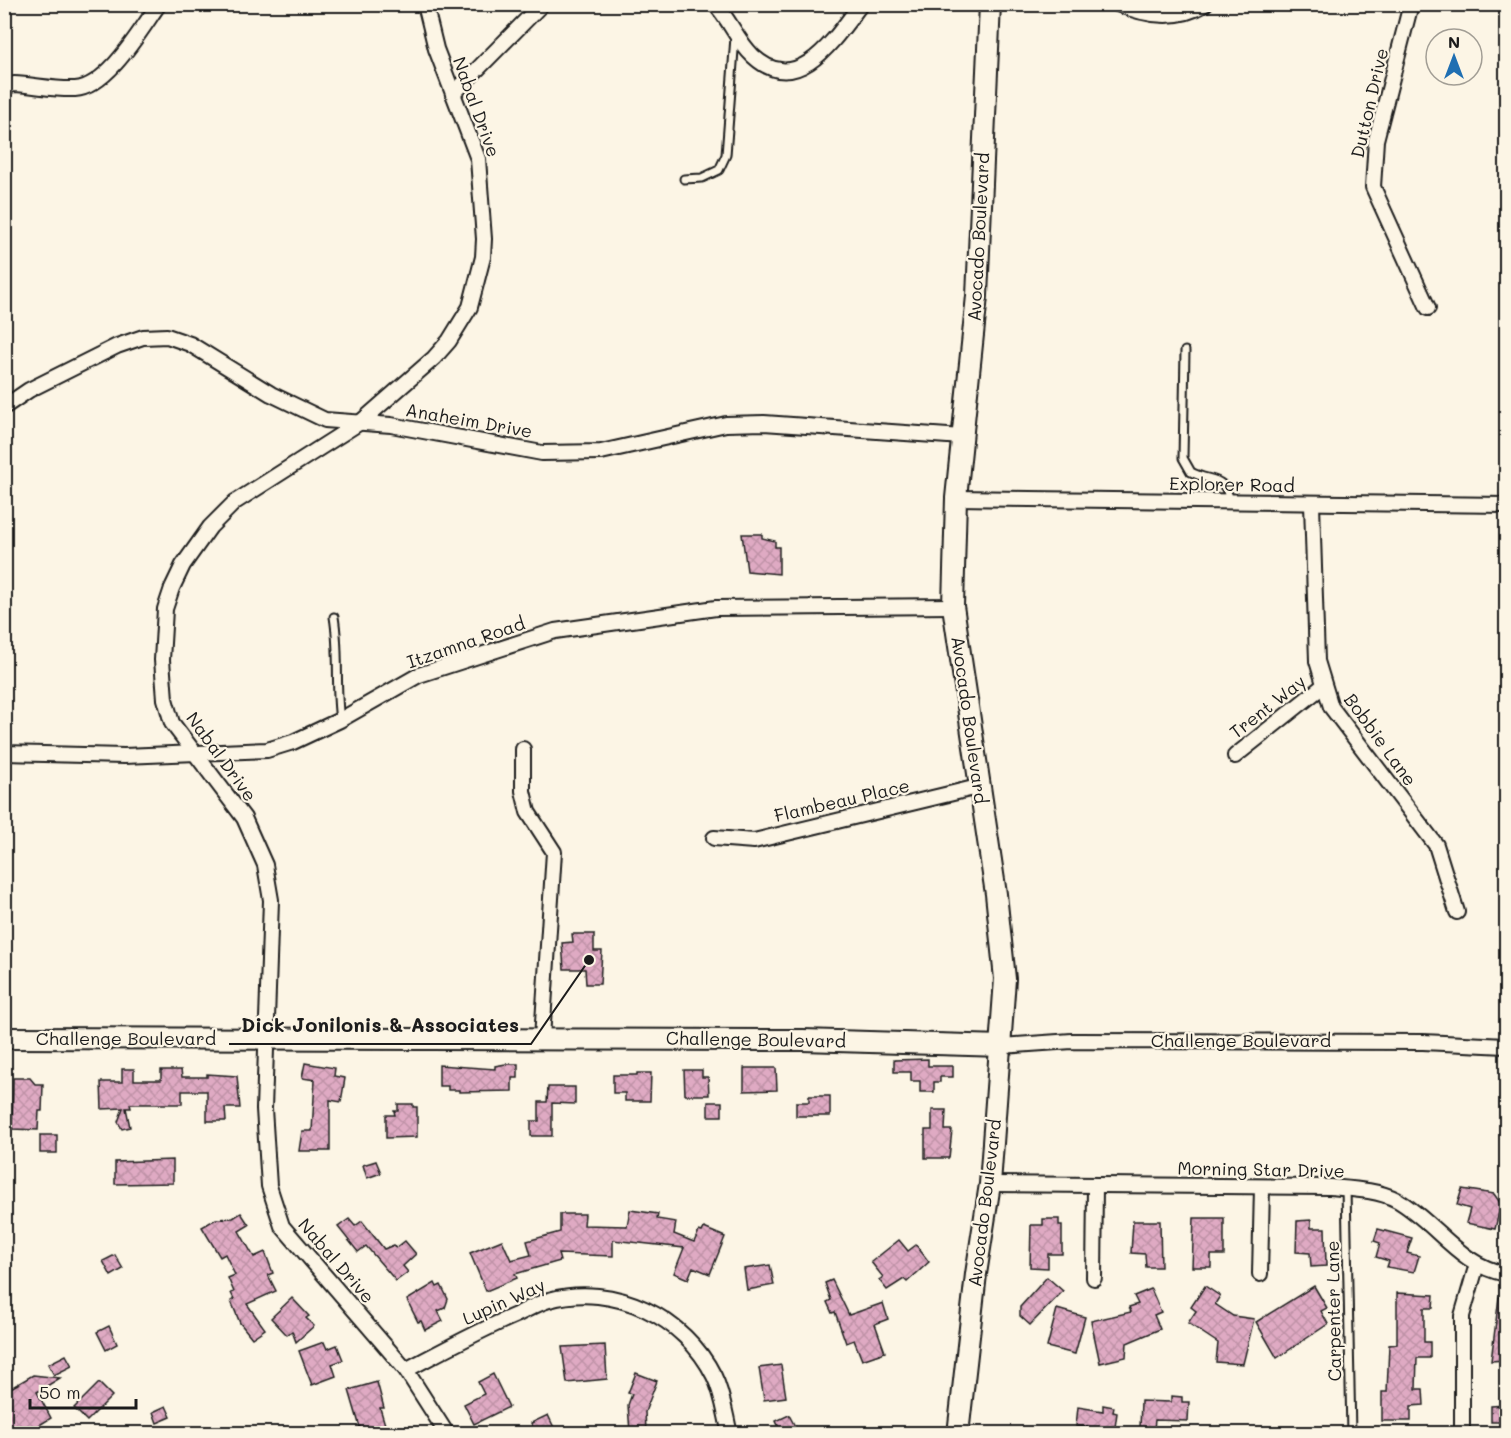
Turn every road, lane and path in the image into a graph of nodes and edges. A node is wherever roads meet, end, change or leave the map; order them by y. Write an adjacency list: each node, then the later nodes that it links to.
1 (159, 4): 12 (street)
2 (425, 4): 13 (street, Nabal Drive)
3 (542, 4): 13 (street)
4 (861, 4): 11 (street)
5 (990, 4): 19 (main road, Avocado Boulevard)
6 (1117, 4): 10 (street)
7 (1205, 4): 10 (street)
8 (1411, 4): 15 (street, Dutton Drive)
9 (721, 8): 11 (street)
10 (1183, 10)
11 (735, 34): 14 (lane)
12 (4, 87)
13 (453, 94): 18 (street, Nabal Drive)
14 (684, 179)
15 (1428, 308)
16 (1185, 351): 21 (lane)
17 (4, 407): 18 (street, Anaheim Drive)
18 (362, 421): 19 (street, Anaheim Drive); 29 (street, Nabal Drive)
19 (962, 437): 20 (main road, Avocado Boulevard)
20 (956, 498): 21 (street, Explorer Road); 24 (main road, Avocado Boulevard)
21 (1230, 502): 22 (street, Explorer Road)
22 (1312, 504): 23 (street, Explorer Road); 26 (street, Bobbie Lane)
23 (1506, 505)
24 (952, 606): 27 (street, Itzamna Road); 32 (main road, Avocado Boulevard)
25 (334, 617): 27 (lane)
26 (1323, 686): 31 (street, Trent Way); 34 (street, Bobbie Lane)
27 (340, 720): 29 (street, Itzamna Road)
28 (522, 749): 37 (street)
29 (193, 752): 30 (street, Itzamna Road); 35 (street, Nabal Drive)
30 (4, 753)
31 (1235, 756)
32 (978, 787): 33 (street, Flambeau Place); 38 (main road, Avocado Boulevard)
33 (714, 838)
34 (1457, 912)
35 (266, 1037): 36 (main road, Challenge Boulevard); 37 (main road, Challenge Boulevard); 48 (street, Nabal Drive)
36 (4, 1038)
37 (542, 1038): 38 (main road, Challenge Boulevard)
38 (1002, 1046): 39 (street, Challenge Boulevard); 40 (main road, Avocado Boulevard)
39 (1506, 1046)
40 (990, 1184): 41 (street, Morning Star Drive); 51 (main road, Avocado Boulevard)
41 (1095, 1187): 42 (street, Morning Star Drive); 47 (street)
42 (1262, 1187): 43 (street, Morning Star Drive); 45 (street)
43 (1346, 1188): 44 (street, Morning Star Drive); 52 (lane, Carpenter Lane)
44 (1477, 1264): 46 (street, Morning Star Drive); 53 (street)
45 (1260, 1274)
46 (1506, 1274)
47 (1094, 1278)
48 (406, 1371): 49 (street, Nabal Drive); 50 (street, Lupin Way)
49 (447, 1434)
50 (730, 1434)
51 (958, 1434)
52 (1351, 1434)
53 (1462, 1434)

